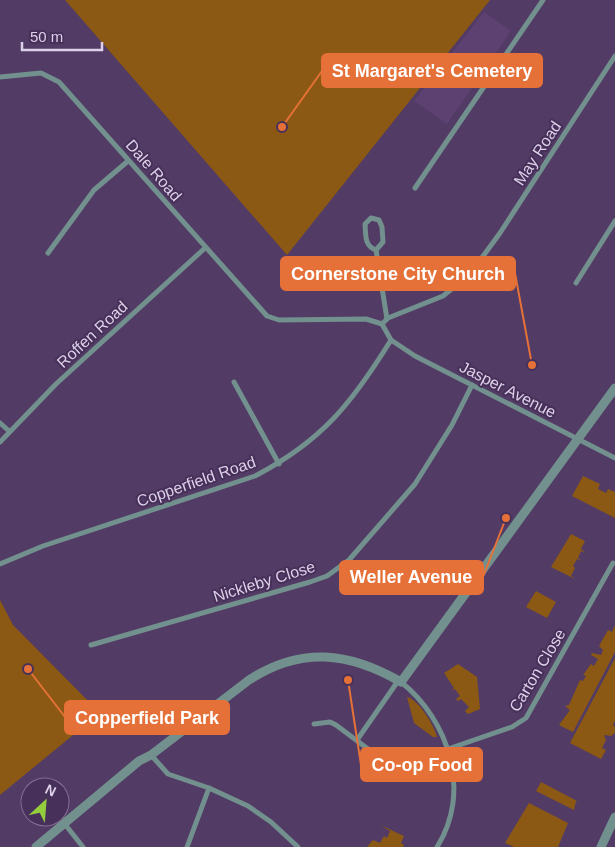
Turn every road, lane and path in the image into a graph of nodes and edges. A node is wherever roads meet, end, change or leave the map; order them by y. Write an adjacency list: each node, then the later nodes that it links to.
1 (543, 0): 5 (street)
2 (615, 56): 11 (street, May Road)
3 (0, 77): 4 (street, Dale Road)
4 (128, 161): 7 (street, Dale Road); 9 (street)
5 (414, 188)
6 (615, 221): 10 (street)
7 (205, 248): 12 (street, Dale Road); 18 (street, Roffen Road)
8 (376, 250): 8 (street); 11 (street)
9 (48, 252)
10 (576, 283)
11 (387, 319): 12 (street)
12 (382, 324): 13 (street)
13 (391, 340): 15 (street, Jasper Avenue); 22 (street, Copperfield Road)
14 (234, 382): 22 (street)
15 (472, 385): 19 (street, Jasper Avenue); 25 (street, Nickleby Close)
16 (615, 388): 19 (street)
17 (0, 423): 18 (street)
18 (9, 431): 20 (street, Roffen Road)
19 (578, 439): 21 (street, Jasper Avenue); 26 (street)
20 (0, 442)
21 (615, 458)
22 (278, 464): 24 (street, Copperfield Road)
23 (613, 563): 29 (street, Carton Close)
24 (0, 564)
25 (92, 645)
26 (400, 682): 28 (street); 29 (street); 30 (street)
27 (314, 724): 28 (street)
28 (356, 740): 31 (street)
29 (448, 749): 41 (street)
30 (151, 756): 32 (street); 34 (street)
31 (389, 775)
32 (209, 788): 39 (street); 40 (street)
33 (615, 817): 42 (street)
34 (70, 818)
35 (59, 827): 37 (street)
36 (67, 827): 38 (street)
37 (36, 847)
38 (82, 847)
39 (187, 847)
40 (298, 847)
41 (437, 847)
42 (601, 847)

